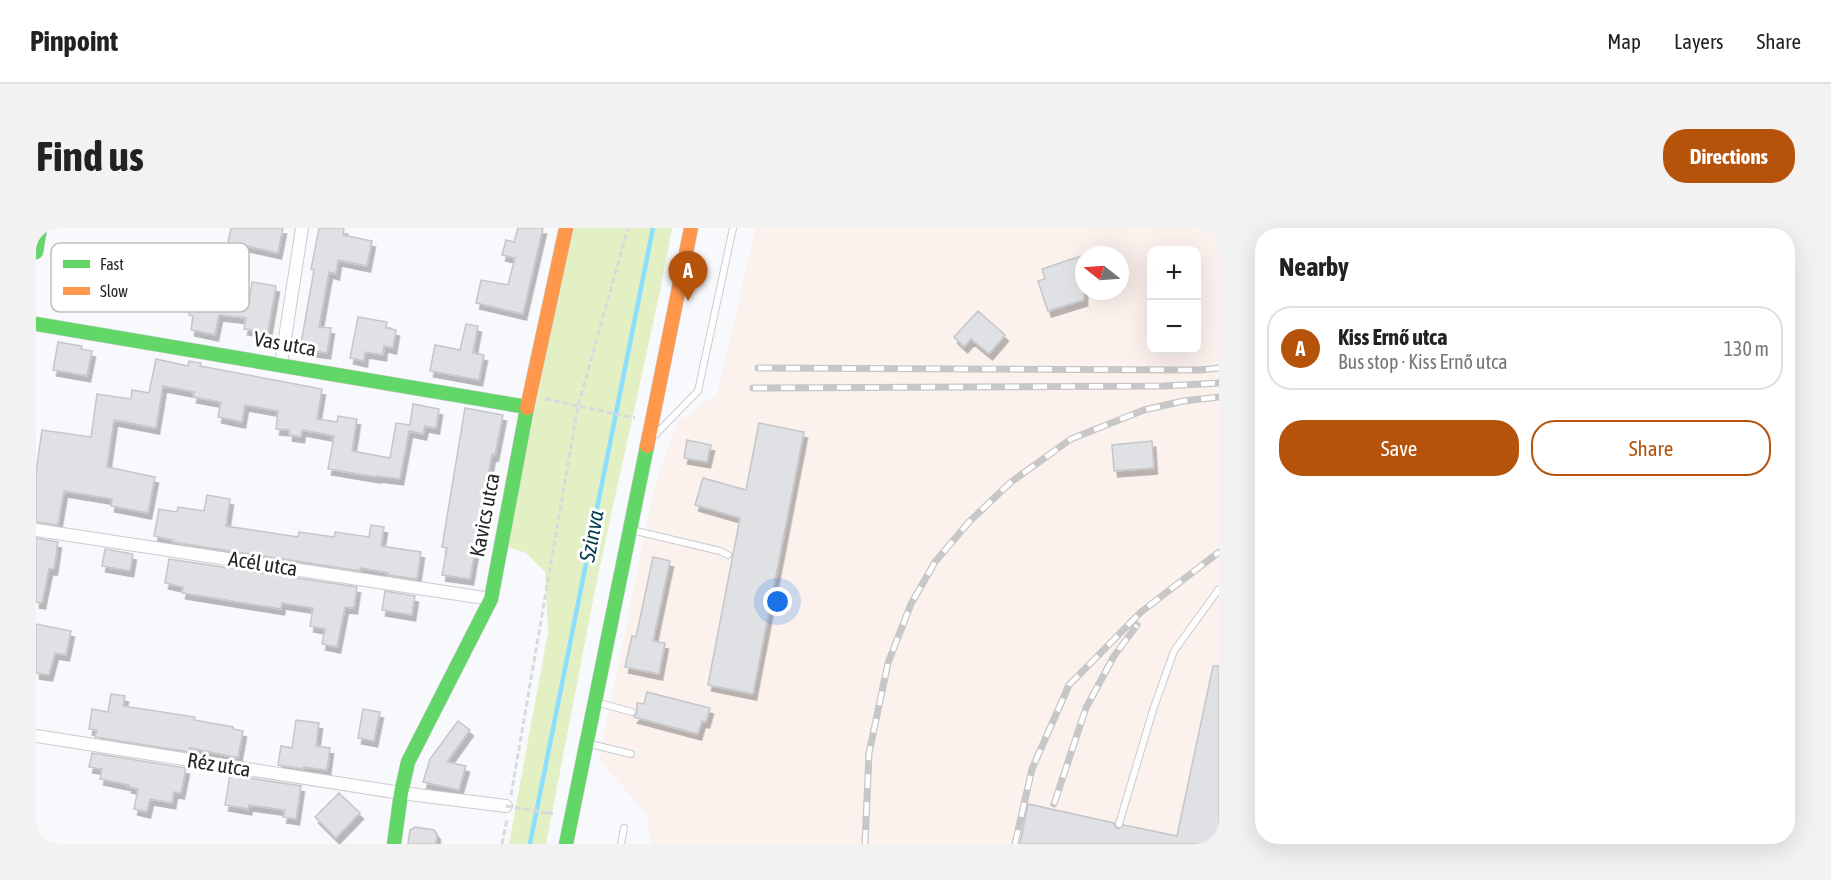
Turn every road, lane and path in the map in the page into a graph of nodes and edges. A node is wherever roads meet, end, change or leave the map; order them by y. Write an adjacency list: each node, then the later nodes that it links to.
1 (40, 228): 7 (street)
2 (302, 228): 9 (street)
3 (566, 228): 11 (street, Kavics utca)
4 (628, 228): 10 (path)
5 (691, 228): 13 (street)
6 (733, 228): 13 (lane)
7 (36, 252)
8 (36, 324): 9 (street, Vas utca)
9 (281, 364): 11 (street, Vas utca)
10 (578, 405): 11 (path); 12 (path); 30 (path)
11 (527, 407): 18 (street, Kavics utca)
12 (632, 417)
13 (648, 442): 14 (street)
14 (629, 529): 16 (lane); 19 (street)
15 (36, 530): 18 (street, Acél utca)
16 (728, 555)
17 (1219, 589): 27 (lane)
18 (491, 599): 24 (street, Kavics utca)
19 (595, 702): 20 (lane); 22 (street)
20 (632, 712)
21 (36, 736): 24 (street, Réz utca)
22 (586, 744): 23 (lane); 31 (street)
23 (631, 754)
24 (401, 793): 25 (street, Réz utca); 29 (street, Kavics utca)
25 (506, 806): 26 (path, bridge)
26 (548, 813)
27 (1119, 824)
28 (624, 828): 32 (lane)
29 (394, 844)
30 (502, 844)
31 (566, 844)
32 (621, 844)

